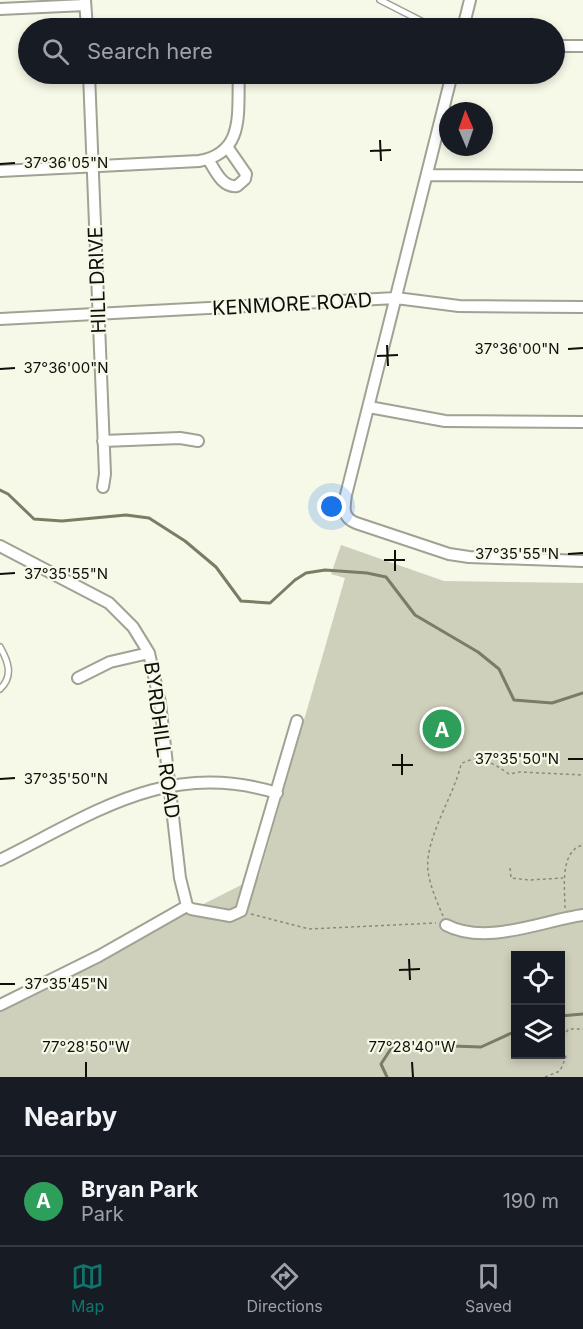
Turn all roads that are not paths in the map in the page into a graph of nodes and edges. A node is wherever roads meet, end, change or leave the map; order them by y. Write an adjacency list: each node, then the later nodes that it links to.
1 (380, 0): 6 (lane)
2 (470, 0): 7 (street)
3 (85, 3): 4 (street); 5 (street)
4 (0, 9)
5 (86, 18)
6 (415, 18)
7 (466, 18)
8 (565, 45): 9 (street)
9 (583, 46)
10 (89, 84): 15 (street, HILL DRIVE)
11 (238, 84): 13 (street)
12 (450, 84): 17 (street)
13 (228, 148): 14 (street); 14 (street)
14 (208, 159): 15 (street)
15 (93, 166): 16 (street); 21 (street, HILL DRIVE)
16 (0, 171)
17 (427, 175): 18 (street); 19 (street)
18 (583, 176)
19 (396, 298): 20 (street, KENMORE ROAD); 21 (street, KENMORE ROAD); 23 (street)
20 (583, 307)
21 (98, 314): 22 (street, KENMORE ROAD); 25 (street, HILL DRIVE)
22 (0, 319)
23 (369, 407): 24 (street); 29 (street)
24 (583, 422)
25 (103, 441): 26 (street); 27 (street, HILL DRIVE)
26 (198, 441)
27 (103, 486)
28 (0, 546): 31 (street, BYRDHILL ROAD)
29 (583, 561)
30 (0, 646): 33 (lane)
31 (149, 653): 32 (street); 35 (street, BYRDHILL ROAD)
32 (78, 678)
33 (0, 689)
34 (297, 721): 36 (street)
35 (170, 785): 36 (street); 37 (street); 38 (street, BYRDHILL ROAD)
36 (277, 793): 38 (street)
37 (0, 860)
38 (187, 906): 41 (street)
39 (583, 915): 40 (street)
40 (446, 925)
41 (0, 1005)

